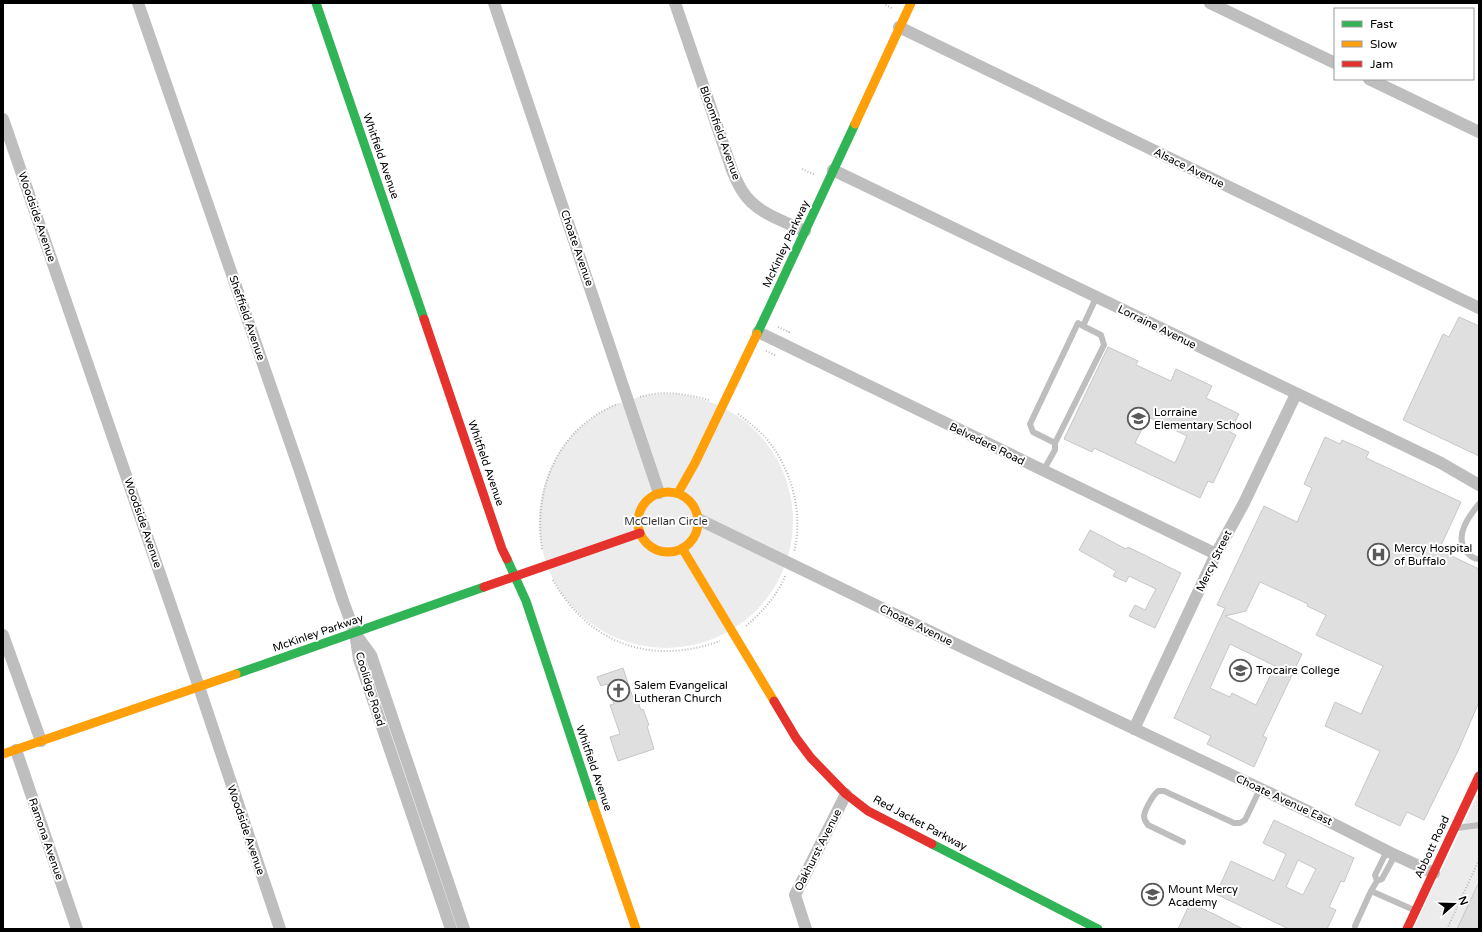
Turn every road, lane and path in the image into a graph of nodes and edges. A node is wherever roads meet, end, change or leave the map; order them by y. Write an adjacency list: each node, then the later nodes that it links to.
1 (138, 3): 48 (street, Sheffield Avenue)
2 (316, 3): 45 (street, Whitfield Avenue)
3 (494, 3): 34 (street, Choate Avenue)
4 (675, 3): 17 (street, Bloomfield Avenue)
5 (883, 3): 8 (path)
6 (910, 3): 9 (street, McKinley Parkway)
7 (1210, 3): 10 (street)
8 (893, 8)
9 (899, 27): 15 (street, McKinley Parkway); 19 (street, Alsace Avenue)
10 (1334, 63)
11 (1371, 80): 13 (street)
12 (3, 119): 51 (street, Woodside Avenue)
13 (1479, 132)
14 (802, 169): 16 (path)
15 (833, 170): 17 (street, McKinley Parkway); 18 (street, Lorraine Avenue)
16 (815, 175)
17 (805, 230): 22 (street, McKinley Parkway)
18 (1096, 298): 21 (lane); 26 (street, Lorraine Avenue)
19 (1479, 308)
20 (777, 326): 23 (path)
21 (1084, 326): 31 (lane); 31 (lane)
22 (758, 332): 32 (street, Belvedere Road); 35 (street, McKinley Parkway)
23 (789, 332)
24 (764, 350): 25 (path)
25 (778, 356)
26 (1296, 394): 33 (street, Lorraine Avenue); 42 (street, Mercy Street)
27 (640, 397): 28 (path)
28 (712, 401)
29 (620, 403): 40 (path)
30 (738, 414): 41 (path)
31 (1055, 443): 32 (lane)
32 (1043, 471): 42 (street, Belvedere Road)
33 (1479, 485)
34 (659, 493): 35 (street); 38 (street)
35 (678, 493): 37 (street)
36 (1479, 504): 43 (lane)
37 (698, 519): 39 (street); 52 (street, Choate Avenue)
38 (640, 532): 39 (street); 45 (street, McKinley Parkway)
39 (682, 548): 58 (street, Red Jacket Parkway)
40 (542, 549)
41 (793, 554)
42 (1216, 554): 52 (street, Mercy Street)
43 (1479, 559)
44 (787, 573): 47 (path)
45 (514, 576): 48 (street, McKinley Parkway); 74 (street, Whitfield Avenue)
46 (553, 580): 50 (path)
47 (746, 626)
48 (356, 633): 51 (street, McKinley Parkway); 61 (street, Coolidge Road); 62 (street, Coolidge Road)
49 (3, 635): 53 (street)
50 (722, 640)
51 (199, 686): 53 (street, McKinley Parkway); 71 (street, Woodside Avenue)
52 (1134, 729): 57 (street, Choate Avenue East)
53 (41, 741): 54 (street, McKinley Parkway)
54 (16, 750): 55 (street, McKinley Parkway); 70 (street, Ramona Avenue)
55 (3, 754)
56 (1479, 776): 60 (street, Abbott Road)
57 (1260, 788): 63 (lane); 64 (street, Choate Avenue East)
58 (846, 794): 75 (street, Oakhurst Avenue); 76 (street, Red Jacket Parkway)
59 (1479, 825): 60 (lane)
60 (1454, 828): 66 (street, Abbott Road)
61 (433, 836): 62 (street); 73 (street, Coolidge Road)
62 (421, 840): 72 (street, Coolidge Road)
63 (1183, 842)
64 (1391, 853): 66 (street, Choate Avenue East); 67 (lane)
65 (1479, 860): 78 (path)
66 (1434, 873): 68 (street, Abbott Road)
67 (1371, 891): 68 (lane); 69 (lane)
68 (1415, 911): 77 (street, Abbott Road)
69 (1355, 926)
70 (77, 929)
71 (280, 929)
72 (452, 929)
73 (464, 929)
74 (636, 929)
75 (806, 929)
76 (1098, 929)
77 (1407, 929)
78 (1447, 929)

